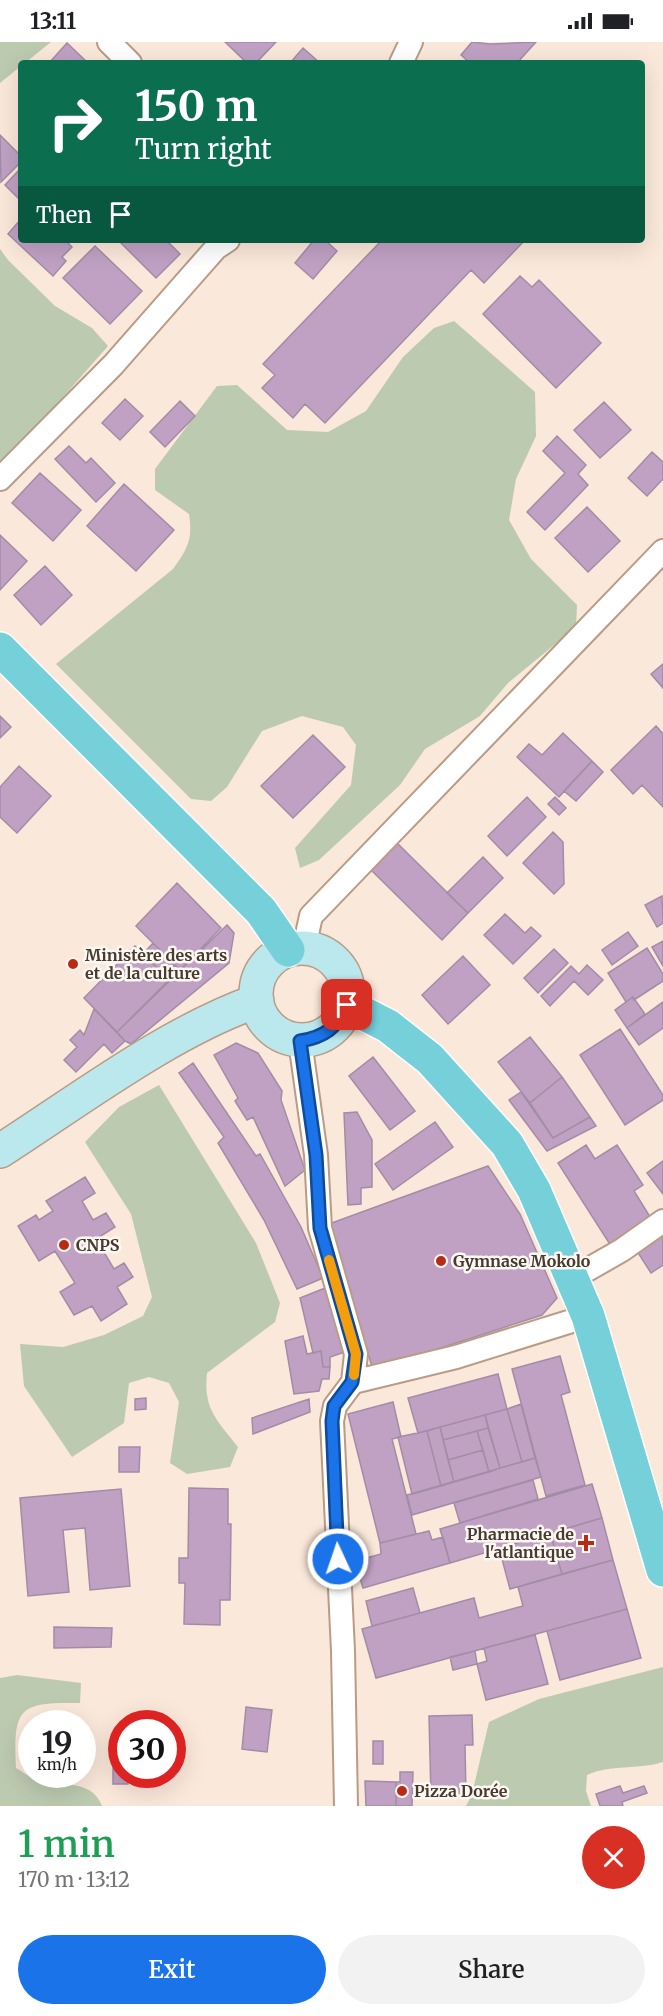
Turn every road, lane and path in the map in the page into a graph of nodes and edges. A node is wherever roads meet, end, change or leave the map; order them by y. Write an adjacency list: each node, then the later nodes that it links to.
1 (109, 42): 3 (street)
2 (411, 42): 4 (street)
3 (127, 60)
4 (402, 60)
5 (224, 243): 6 (street)
6 (0, 479)
7 (663, 551): 9 (street)
8 (0, 649): 9 (main road)
9 (296, 949): 10 (street); 11 (street)
10 (257, 1001): 12 (street); 13 (street)
11 (347, 1005): 12 (street); 15 (main road)
12 (300, 1041): 17 (street)
13 (0, 1151)
14 (663, 1221): 15 (street)
15 (573, 1278): 16 (main road)
16 (588, 1316): 17 (street); 18 (main road)
17 (352, 1382): 19 (street)
18 (662, 1560)
19 (346, 1806)

